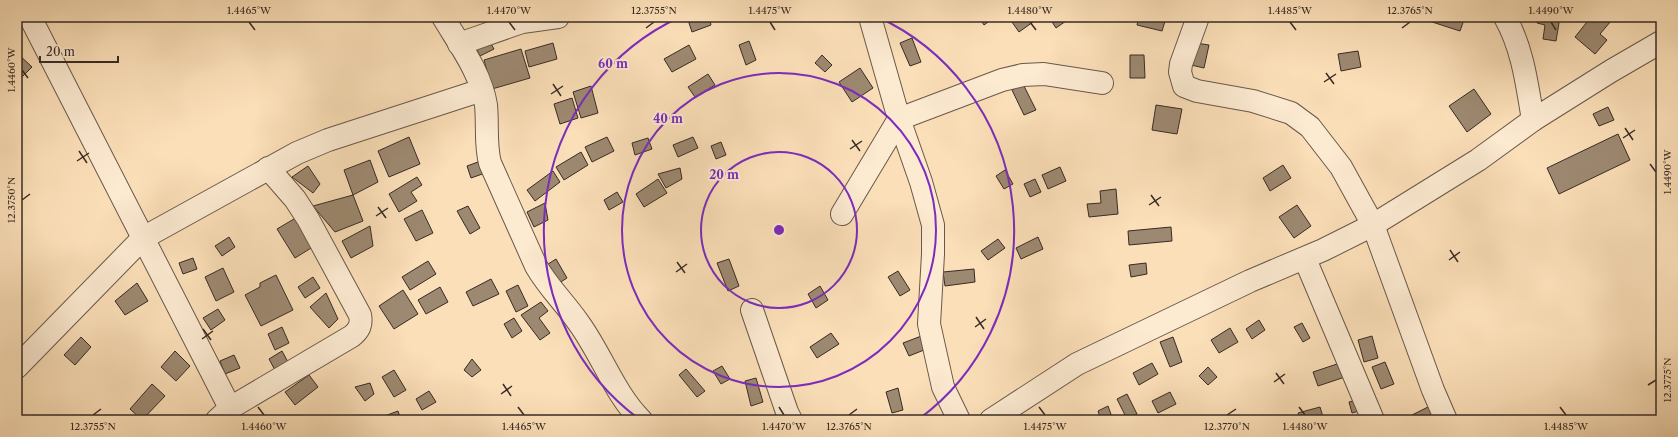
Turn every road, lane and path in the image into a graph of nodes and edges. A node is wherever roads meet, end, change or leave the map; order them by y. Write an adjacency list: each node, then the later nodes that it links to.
1 (30, 17): 16 (street)
2 (443, 17): 8 (street)
3 (558, 17): 8 (street)
4 (870, 17): 11 (street)
5 (1198, 17): 15 (street)
6 (1505, 17): 12 (street)
7 (1661, 42): 12 (street)
8 (459, 44): 10 (street)
9 (1102, 83): 11 (street)
10 (482, 90): 13 (street); 21 (street)
11 (899, 119): 14 (street); 23 (street)
12 (1534, 120): 15 (street)
13 (268, 168): 16 (street); 20 (street)
14 (842, 214)
15 (1372, 225): 17 (street); 26 (street)
16 (142, 238): 19 (street); 20 (street)
17 (1306, 259): 24 (street); 25 (street)
18 (752, 310): 22 (street)
19 (17, 367)
20 (224, 414)
21 (641, 420)
22 (791, 420)
23 (959, 420)
24 (991, 420)
25 (1373, 420)
26 (1446, 420)

